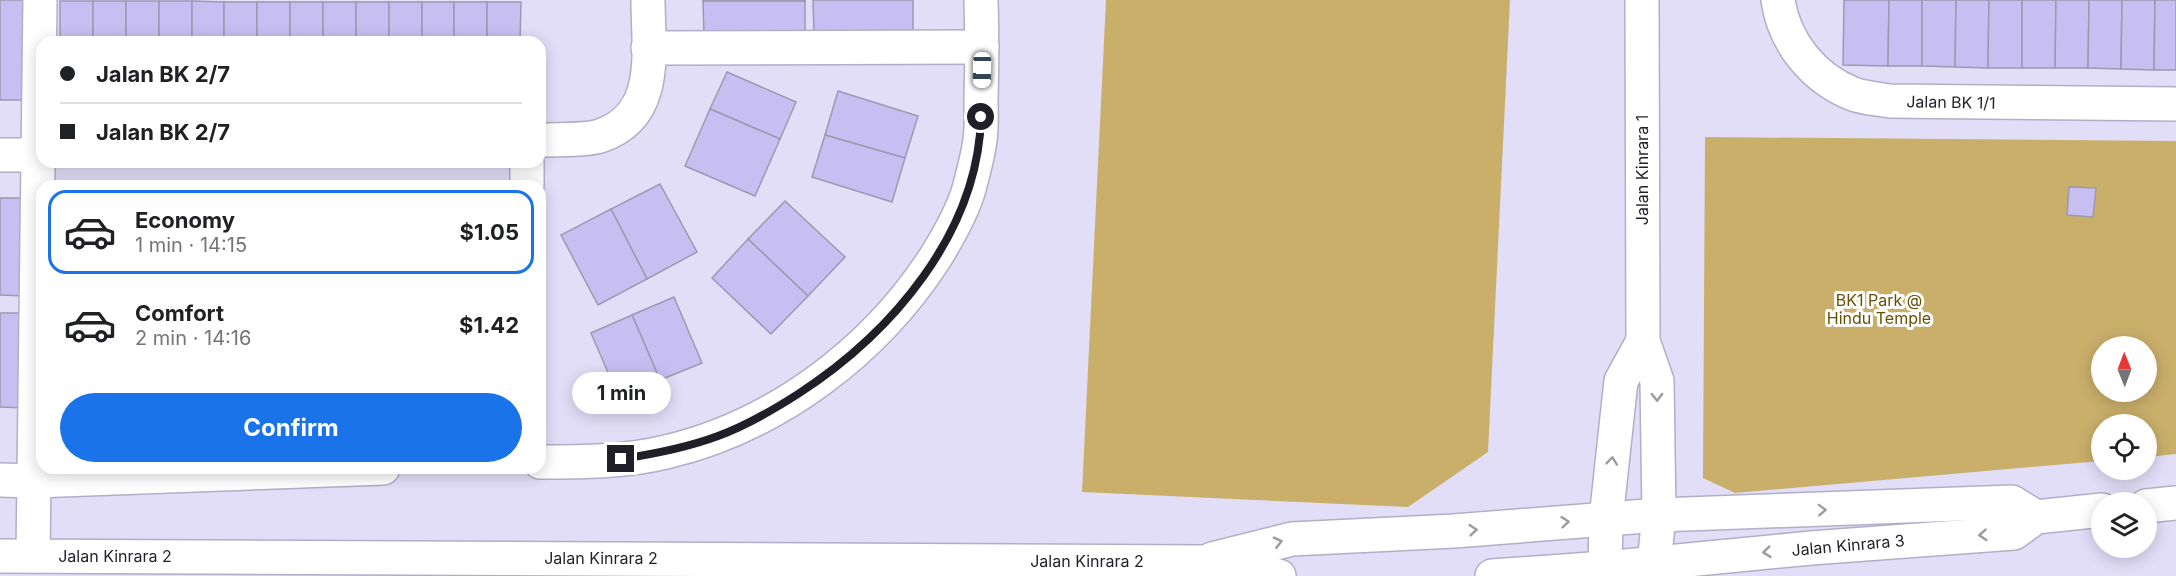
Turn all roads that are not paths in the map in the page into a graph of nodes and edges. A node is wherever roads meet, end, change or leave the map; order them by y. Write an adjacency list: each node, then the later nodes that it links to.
1 (40, 0): 6 (street)
2 (648, 0): 8 (street)
3 (981, 0): 7 (street)
4 (1642, 0): 13 (street, Jalan Kinrara 1)
5 (1778, 0): 9 (street, Jalan BK 1/1)
6 (40, 36)
7 (982, 47): 8 (street); 15 (street)
8 (648, 48): 10 (street)
9 (2176, 104)
10 (546, 140)
11 (0, 155): 12 (street)
12 (36, 155)
13 (1643, 341): 22 (street, Jalan Kinrara 1, one-way to 22); 24 (street, Jalan Kinrara 1, one-way to 13)
14 (36, 372): 18 (street)
15 (546, 462)
16 (222, 474): 18 (street)
17 (0, 480): 18 (street)
18 (34, 481): 26 (street)
19 (2176, 503): 20 (street)
20 (2157, 505)
21 (2091, 511): 23 (street, Jalan Kinrara 3)
22 (1659, 515): 23 (street, Jalan Kinrara 3, one-way to 23); 24 (street, Jalan Kinrara 3); 28 (street, Jalan Kinrara 1)
23 (2036, 517): 28 (street, Jalan Kinrara 3, one-way to 28)
24 (1606, 519): 27 (street, Jalan Kinrara 2, one-way to 24); 29 (street, Jalan Kinrara 1)
25 (0, 556): 26 (street, Jalan Kinrara 2)
26 (33, 556): 27 (street, Jalan Kinrara 2)
27 (1201, 562): 30 (street, Jalan Kinrara 2)
28 (1654, 570): 29 (street, Jalan Kinrara 3)
29 (1604, 572): 31 (street)
30 (1279, 576)
31 (1492, 576)

